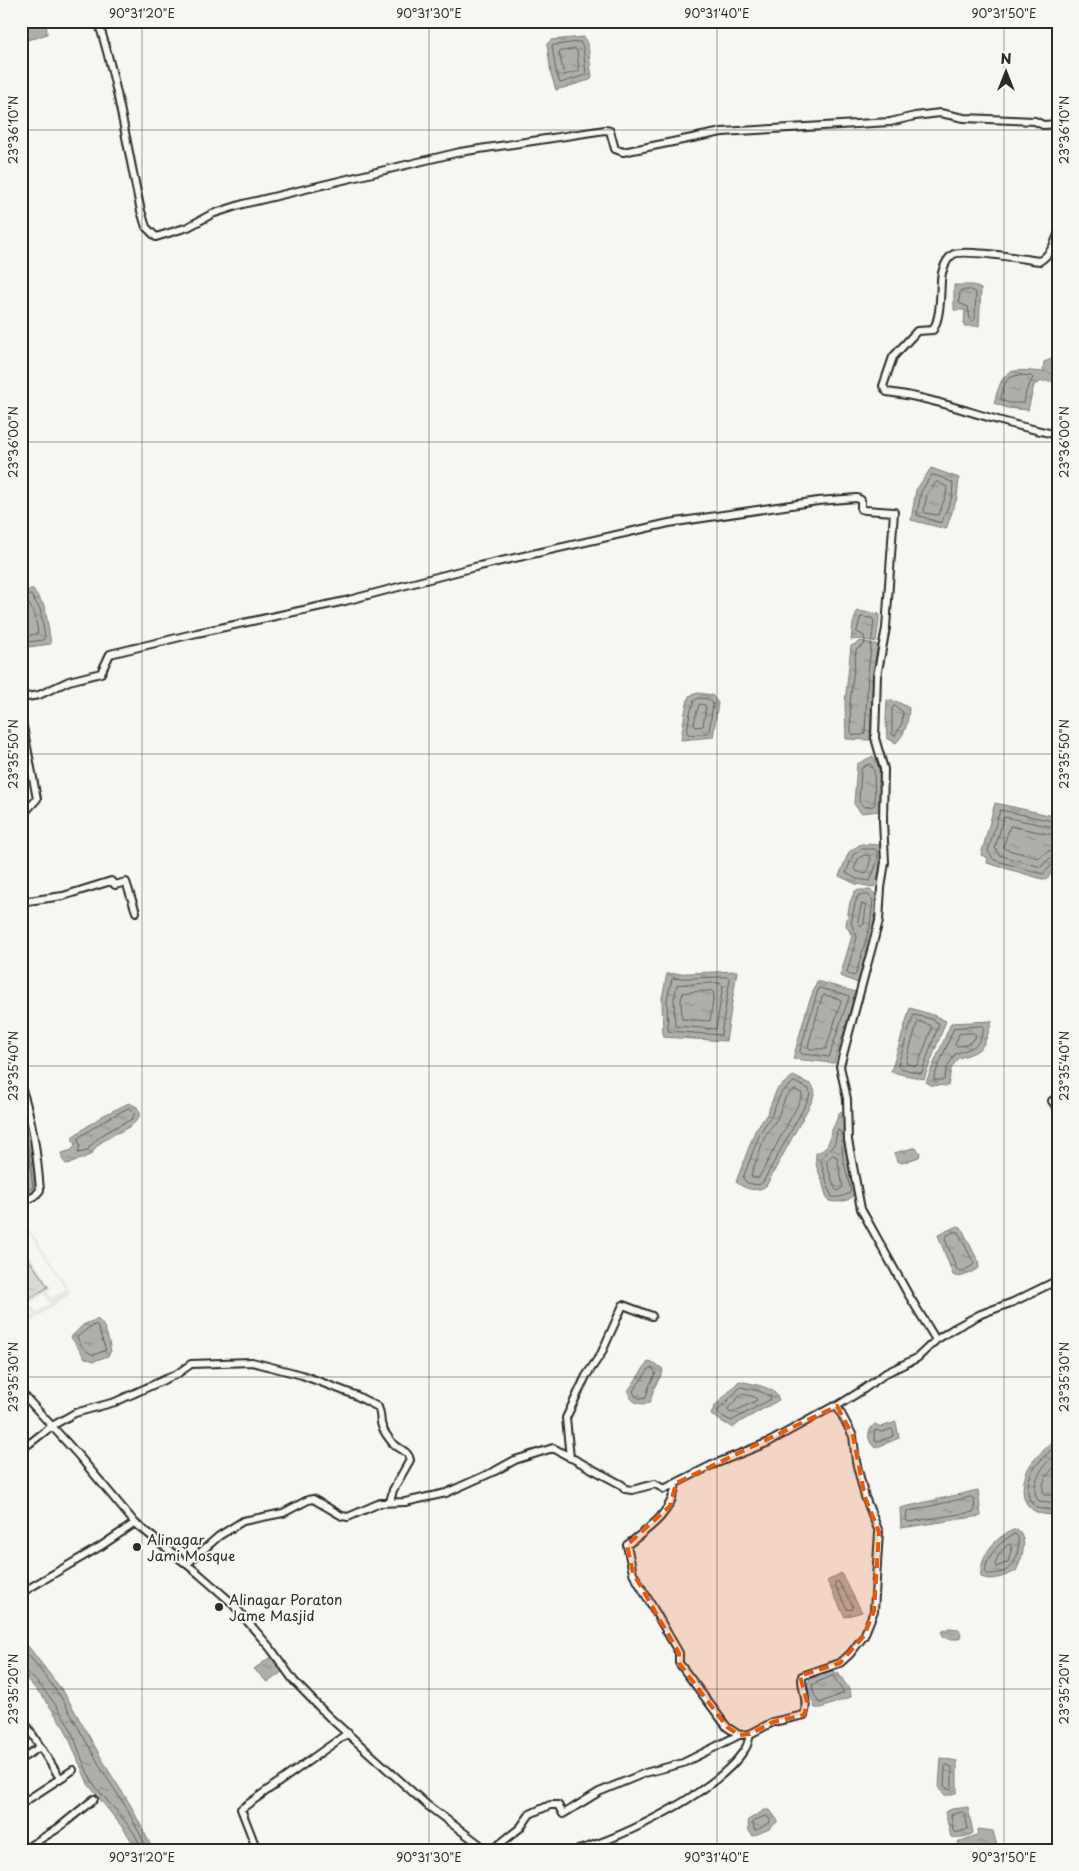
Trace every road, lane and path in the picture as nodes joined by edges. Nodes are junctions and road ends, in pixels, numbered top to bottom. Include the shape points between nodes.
1 (98, 21) edge
2 (1058, 124) edge
3 (1058, 234) edge
4 (1058, 435) edge
5 (21, 698) edge
6 (21, 716) edge
7 (21, 812) edge
8 (21, 902) edge
9 (136, 912) dead end
10 (21, 1087) edge
11 (1058, 1097) edge
12 (1058, 1109) edge
13 (21, 1203) edge
14 (1058, 1280) edge
15 (652, 1316) dead end
16 (936, 1340) junction
17 (21, 1392) edge
18 (837, 1406) junction
19 (52, 1426) junction
20 (21, 1450) edge
21 (570, 1458) junction
22 (676, 1483) junction
23 (390, 1502) junction
24 (135, 1523) junction
25 (187, 1564) junction
26 (21, 1593) edge
27 (21, 1720) edge
28 (348, 1733) junction
29 (750, 1734) junction
30 (739, 1735) junction
31 (40, 1747) junction
32 (21, 1759) edge
33 (73, 1770) dead end
34 (60, 1778) junction
35 (21, 1795) edge
36 (94, 1799) dead end
37 (24, 1803) edge
38 (23, 1850) edge
39 (257, 1850) edge
40 (487, 1850) edge
41 (492, 1850) edge
42 (578, 1850) edge

1 - 2 street via 118,96 141,212 146,228 156,237 188,228 212,214 243,204 460,152 605,130 610,131 615,149 623,152 722,132 890,122 940,113 964,118
3 - 4 street via 1054,246 1040,261 987,254 952,255 941,276 933,330 917,331 893,358 883,386 887,392 941,402
5 - 16 street via 39,695 69,681 101,673 110,654 669,523 858,498 861,509 894,512 886,628 877,676 875,738 884,769 885,862 879,921 840,1066 847,1099 848,1140 861,1209
6 - 7 street via 38,799
8 - 9 street via 64,896 111,881 115,886 126,882
10 - 13 street via 37,1156 40,1190
11 - 12 street via 1052,1101
14 - 16 street via 981,1314
15 - 21 street via 623,1305 566,1418
16 - 18 street via 917,1358 886,1373
17 - 19 street
18 - 22 street via 769,1442
18 - 29 street via 854,1436 856,1462 865,1497 879,1532 874,1611 864,1636 850,1654 840,1663 802,1676 807,1702 804,1715 773,1722
19 - 20 street
19 - 23 street via 75,1413 115,1402 177,1374 191,1364 252,1362 302,1374 378,1407 381,1425 392,1443 409,1454 410,1460
19 - 24 street
21 - 22 street via 628,1490 655,1484 664,1489
21 - 23 street via 556,1449 546,1450 515,1460 446,1493
22 - 30 street via 670,1506 627,1546 633,1573 679,1653 679,1663 727,1727
23 - 25 street via 345,1517 314,1499 308,1500 283,1513 244,1521 218,1536
24 - 25 street
24 - 26 street
25 - 28 street via 231,1602 294,1681
27 - 31 street
28 - 39 street via 241,1809
28 - 40 street via 428,1805
29 - 30 street
29 - 42 street via 746,1748 716,1780 656,1818
30 - 41 street via 682,1762 599,1792 563,1814 558,1805 550,1805 530,1814 520,1828
31 - 32 street
31 - 34 street
33 - 34 street
34 - 37 street
35 - 37 street
36 - 38 street via 57,1829

